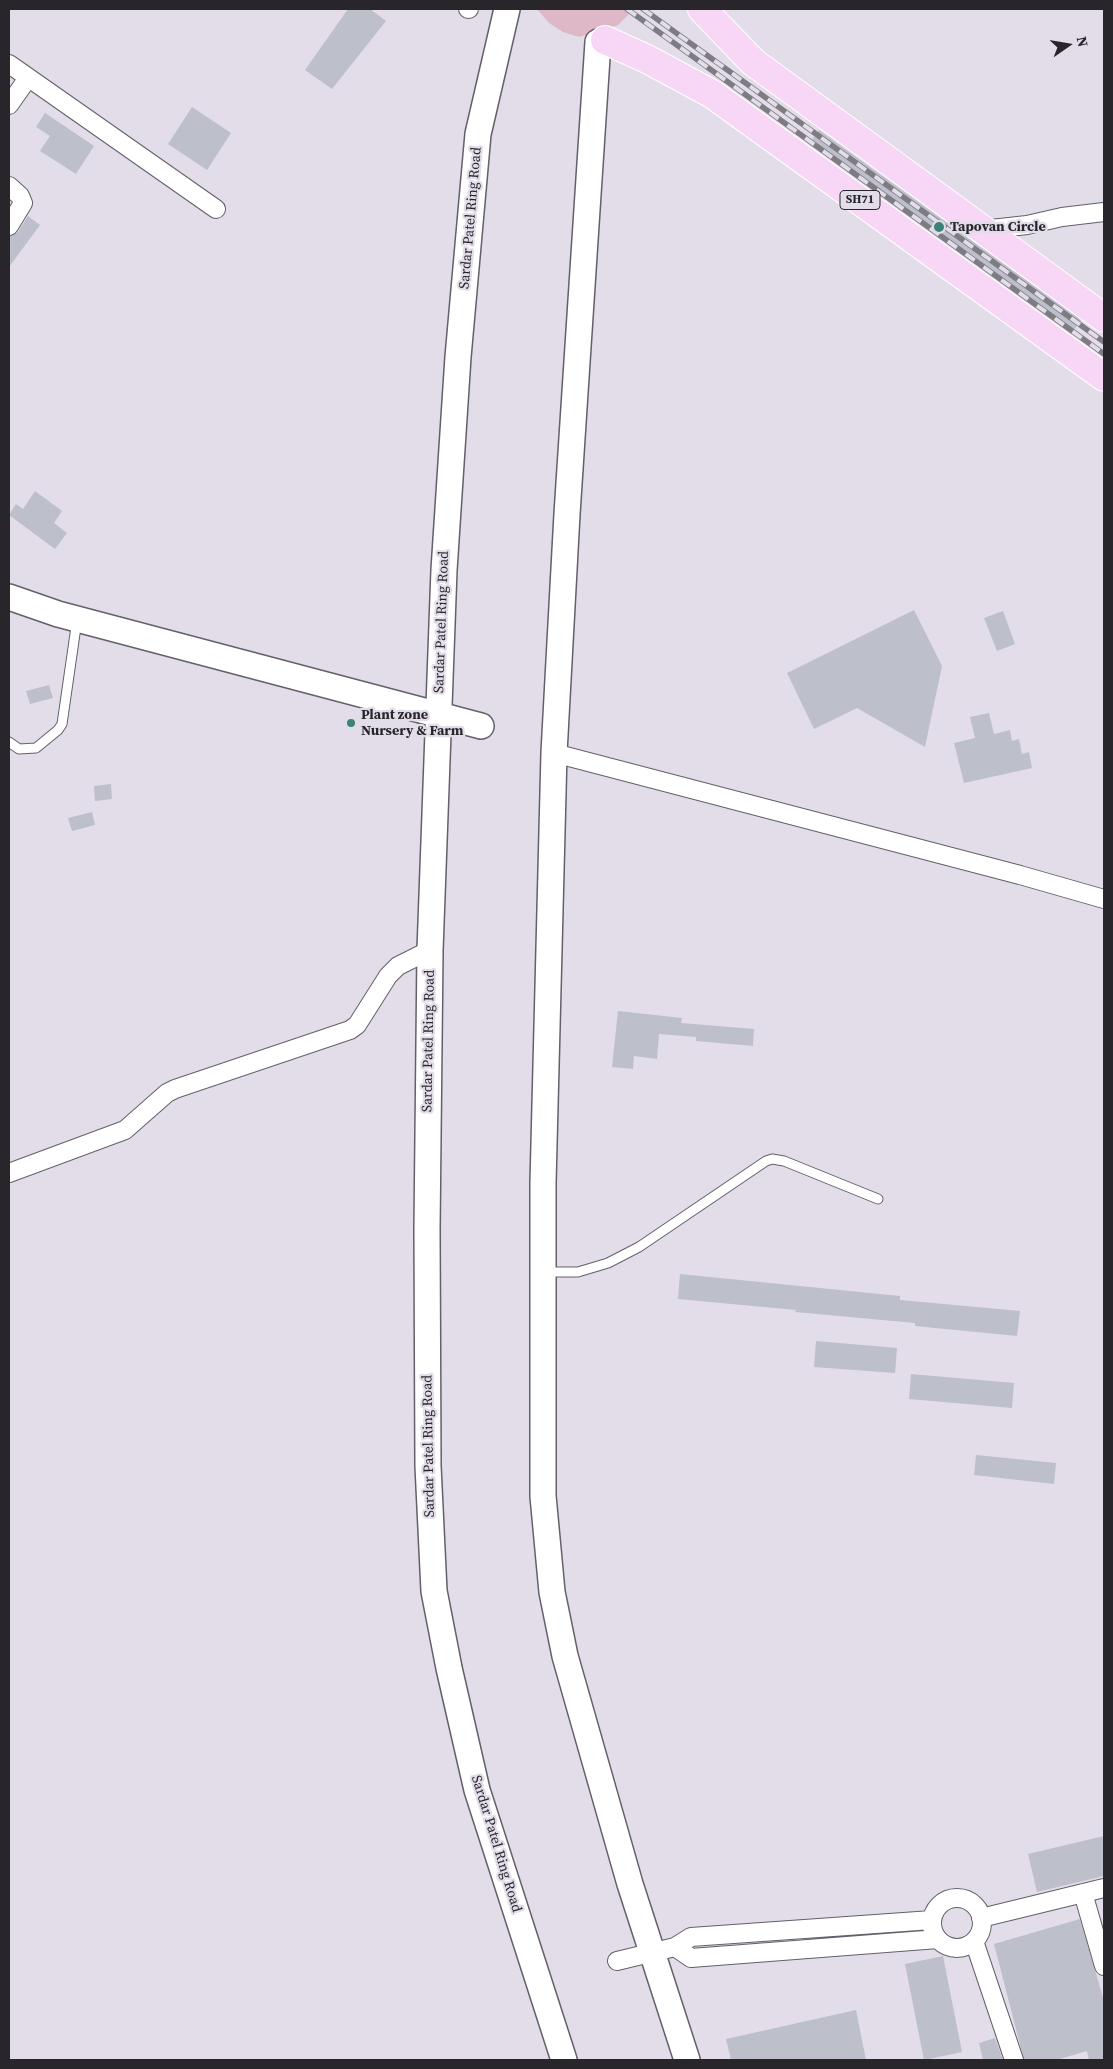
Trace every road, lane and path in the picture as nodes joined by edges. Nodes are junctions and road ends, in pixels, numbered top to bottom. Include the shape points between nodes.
1 (507, 9) edge
2 (702, 9) edge
3 (602, 41) joint
4 (9, 64) edge
5 (28, 78) junction
6 (9, 105) edge
7 (9, 186) edge
8 (216, 209) dead end
9 (1104, 212) edge
10 (9, 226) edge
11 (982, 230) junction
12 (1104, 318) edge
13 (1104, 377) edge
14 (9, 597) edge
15 (77, 620) junction
16 (438, 714) junction
17 (481, 726) dead end
18 (9, 742) edge
19 (554, 753) junction
20 (1104, 899) edge
21 (430, 950) junction
22 (9, 1174) edge
23 (878, 1199) dead end
24 (543, 1272) junction
25 (1104, 1888) edge
26 (1083, 1893) junction
27 (981, 1918) junction
28 (932, 1920) junction
29 (938, 1939) junction
30 (974, 1941) junction
31 (663, 1950) junction
32 (617, 1960) dead end
33 (1104, 1966) edge
34 (564, 2060) edge
35 (687, 2060) edge
36 (1014, 2060) edge

1 - 16 street, Sardar Patel Ring Road via 478,134 458,357
2 - 11 main road via 753,62
3 - 13 main road, SH71 via 647,59 712,94
3 - 19 street via 566,514
4 - 5 street
5 - 6 street
5 - 8 street
7 - 10 street via 23,203
9 - 11 street
11 - 12 main road
14 - 15 street
15 - 16 street
15 - 18 lane via 62,724 36,748 19,749
16 - 17 street
16 - 21 street, Sardar Patel Ring Road
19 - 20 street
19 - 24 street
21 - 22 street via 398,966 388,976 357,1025 350,1030 175,1089 125,1130
21 - 34 street, Sardar Patel Ring Road via 428,1466 434,1591 448,1668 477,1790
23 - 24 lane via 772,1159 608,1264 578,1272
24 - 31 street via 543,1496 552,1592 565,1656
25 - 26 street
26 - 27 street
26 - 33 street
27 - 28 street via 973,1904 958,1898 942,1903
27 - 30 street via 979,1934
28 - 29 street
28 - 31 street via 691,1937
29 - 30 street via 952,1948 967,1946
29 - 31 street via 692,1958
30 - 36 street
31 - 32 street
31 - 35 street

